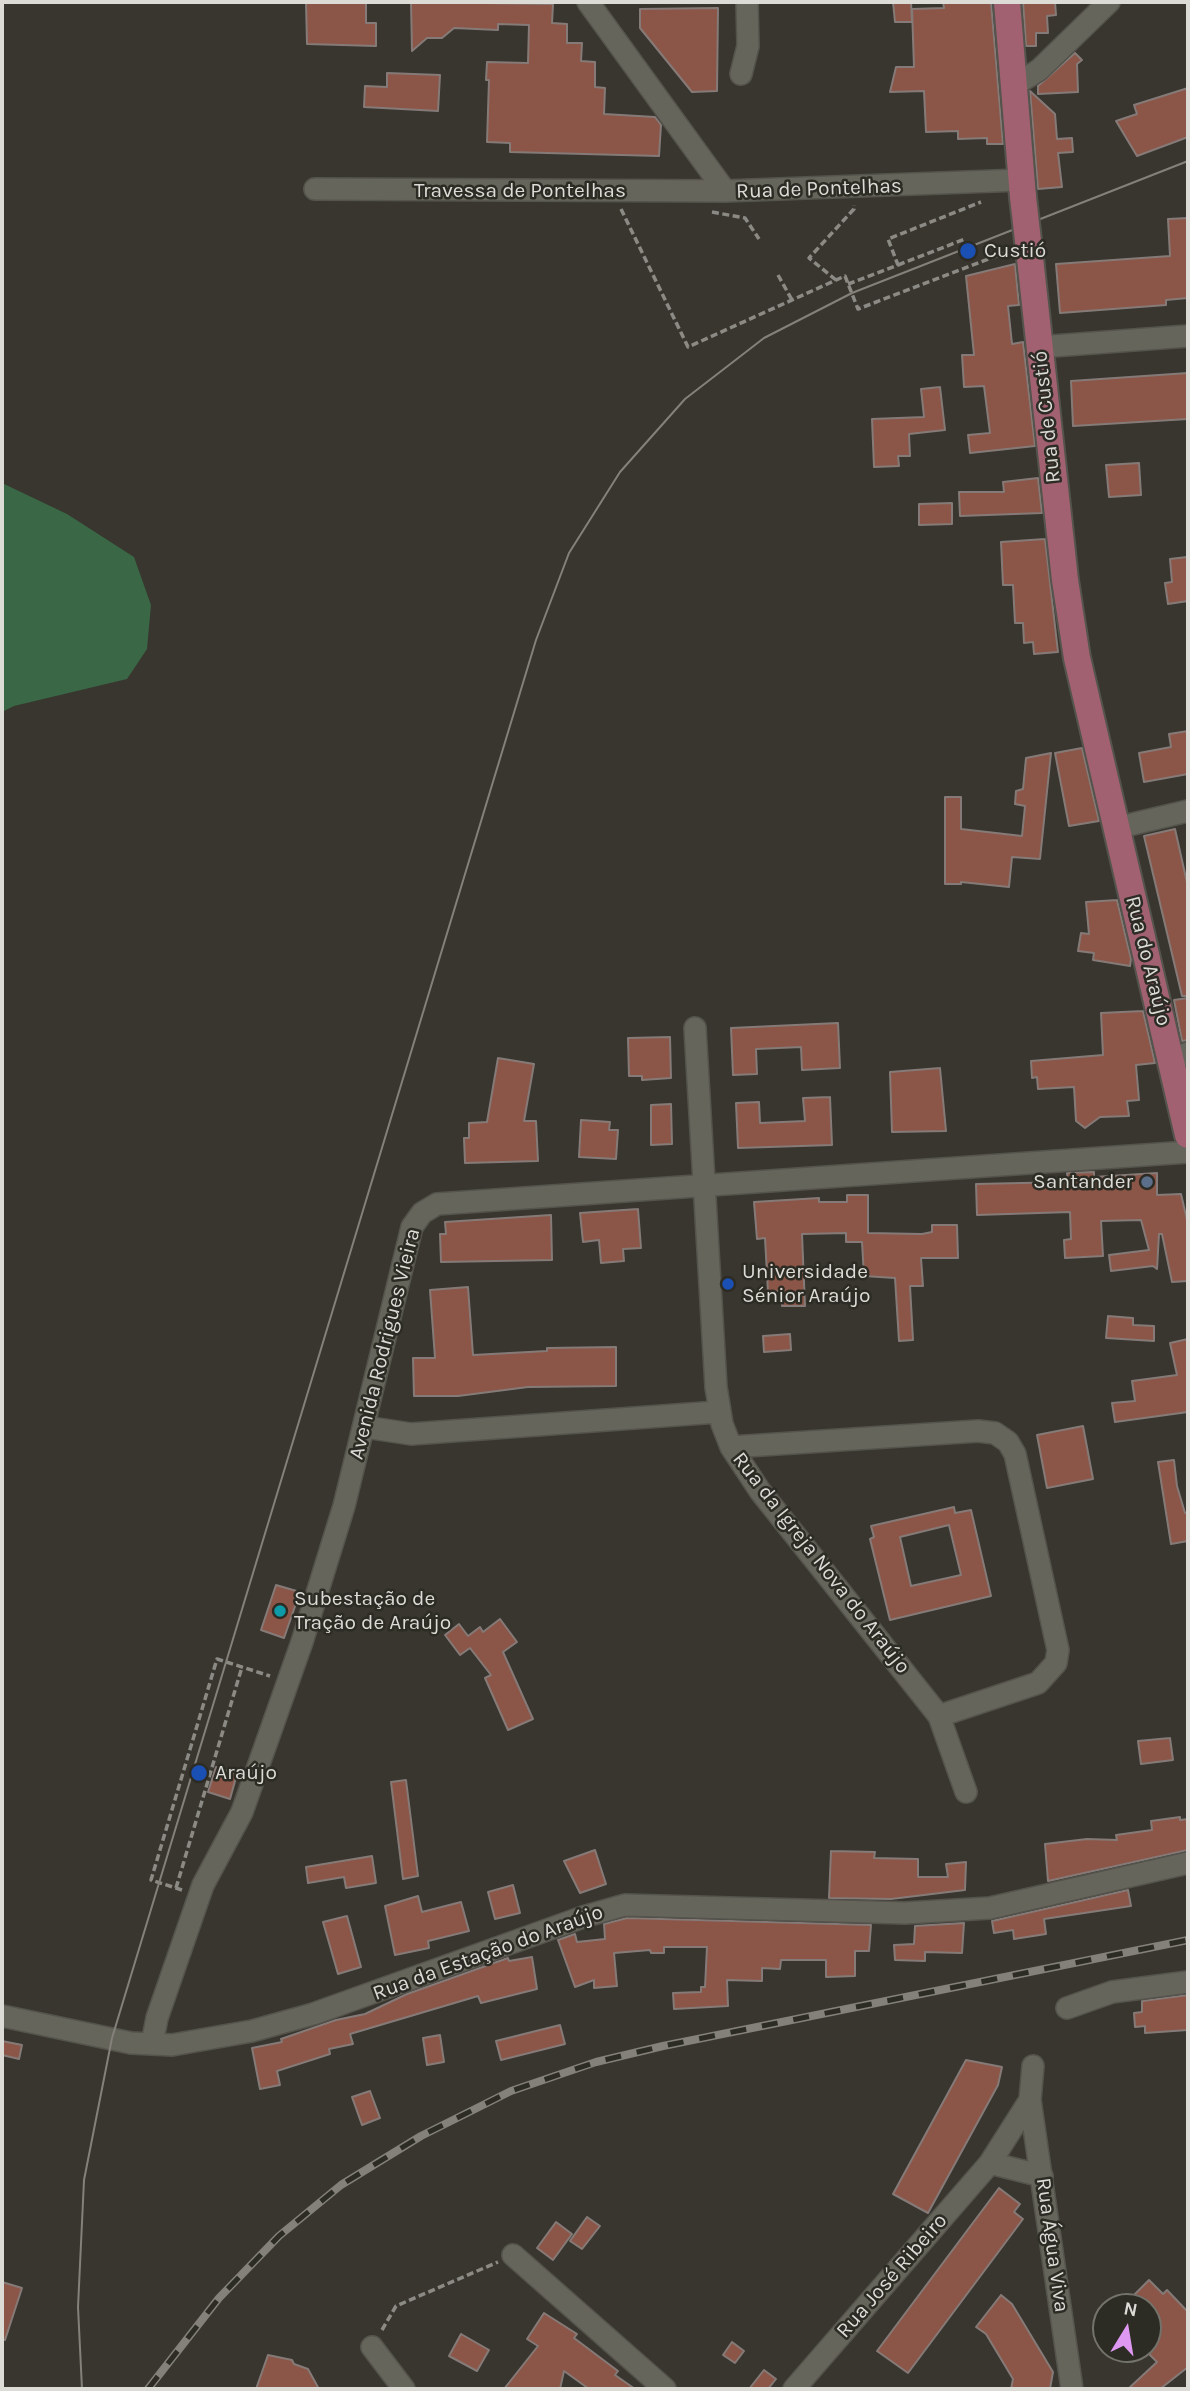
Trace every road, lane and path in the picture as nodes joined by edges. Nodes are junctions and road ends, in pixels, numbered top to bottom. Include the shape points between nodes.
1 (588, 2) edge
2 (747, 2) edge
3 (1007, 2) edge
4 (1109, 2) edge
5 (741, 74) dead end
6 (1013, 86) junction
7 (977, 183) junction
8 (851, 188) junction
9 (1022, 188) junction
10 (315, 189) dead end
11 (612, 191) junction
12 (702, 191) junction
13 (725, 191) junction
14 (759, 239) dead end
15 (965, 239) dead end
16 (1022, 258) junction
17 (898, 265) junction
18 (778, 275) dead end
19 (836, 280) junction
20 (848, 284) junction
21 (792, 300) junction
22 (1188, 336) edge
23 (1039, 347) junction
24 (1188, 811) edge
25 (1116, 828) junction
26 (695, 1028) dead end
27 (1180, 1056) edge
28 (1185, 1105) edge
29 (1188, 1135) edge
30 (1188, 1152) edge
31 (706, 1184) junction
32 (718, 1412) junction
33 (365, 1427) junction
34 (731, 1447) junction
35 (242, 1667) junction
36 (289, 1681) junction
37 (939, 1716) junction
38 (966, 1792) dead end
39 (1188, 1863) edge
40 (176, 1888) junction
41 (200, 1896) junction
42 (1188, 1982) edge
43 (1068, 2008) dead end
44 (2, 2016) edge
45 (152, 2044) junction
46 (1033, 2066) dead end
47 (1031, 2100) junction
48 (990, 2163) junction
49 (1042, 2176) junction
50 (513, 2255) joint
51 (372, 2347) joint
52 (404, 2389) edge
53 (665, 2389) edge
54 (794, 2389) edge
55 (1072, 2389) edge

1 - 13 street, Rua de Pontelhas
2 - 5 street via 748,46
3 - 6 main road, Rua de Custió
4 - 6 street via 1039,70
6 - 9 main road, Rua de Custió
7 - 8 street, Rua de Pontelhas
7 - 9 street, Rua de Pontelhas
7 - 17 path via 981,203 888,239
8 - 13 street, Rua de Pontelhas
8 - 19 path via 855,209 809,258
9 - 16 main road, Rua de Custió, bridge
10 - 11 street, Travessa de Pontelhas
11 - 12 street, Travessa de Pontelhas
11 - 21 path via 688,347
12 - 13 street, Travessa de Pontelhas
12 - 14 path via 705,211 745,218
15 - 17 path
16 - 20 path via 858,309
16 - 23 main road, Rua de Custió
17 - 20 path
18 - 21 path
19 - 20 path via 845,276
19 - 21 path
22 - 23 street
23 - 25 main road, Rua de Custió via 1077,657
24 - 25 street
25 - 27 main road, Rua do Araújo
26 - 31 street, Rua da Igreja Nova do Araújo
27 - 28 main road, Rua do Araújo
28 - 29 main road, Rua do Araújo
30 - 31 street, Avenida Rodrigues Vieira
31 - 32 street, Rua da Igreja Nova do Araújo
31 - 33 street, Avenida Rodrigues Vieira via 436,1204 422,1213 412,1227
32 - 33 street via 411,1434
32 - 34 street, Rua da Igreja Nova do Araújo
33 - 36 street, Avenida Rodrigues Vieira
34 - 37 street, Rua da Igreja Nova do Araújo via 760,1491
34 - 37 street via 978,1431 995,1433 1008,1442 1015,1454 1056,1637 1056,1663 1038,1683
35 - 36 path
35 - 40 path
35 - 40 path via 217,1659 151,1880
36 - 41 street, Avenida Rodrigues Vieira via 242,1812
37 - 38 street, Rua da Igreja Nova do Araújo
39 - 45 street, Rua da Estação do Araújo via 990,1908 905,1913 625,1905 313,2014 200,2042
40 - 41 path
41 - 45 street, Avenida Rodrigues Vieira
42 - 43 street via 1112,1992
44 - 45 street, Rua da Estação do Araújo
46 - 47 street, Rua José Ribeiro
47 - 48 street, Rua José Ribeiro
47 - 49 street, Rua Água Viva
48 - 49 street
48 - 54 street, Rua José Ribeiro
49 - 55 street, Rua Água Viva
50 - 51 path via 396,2306
50 - 53 street
51 - 52 street

